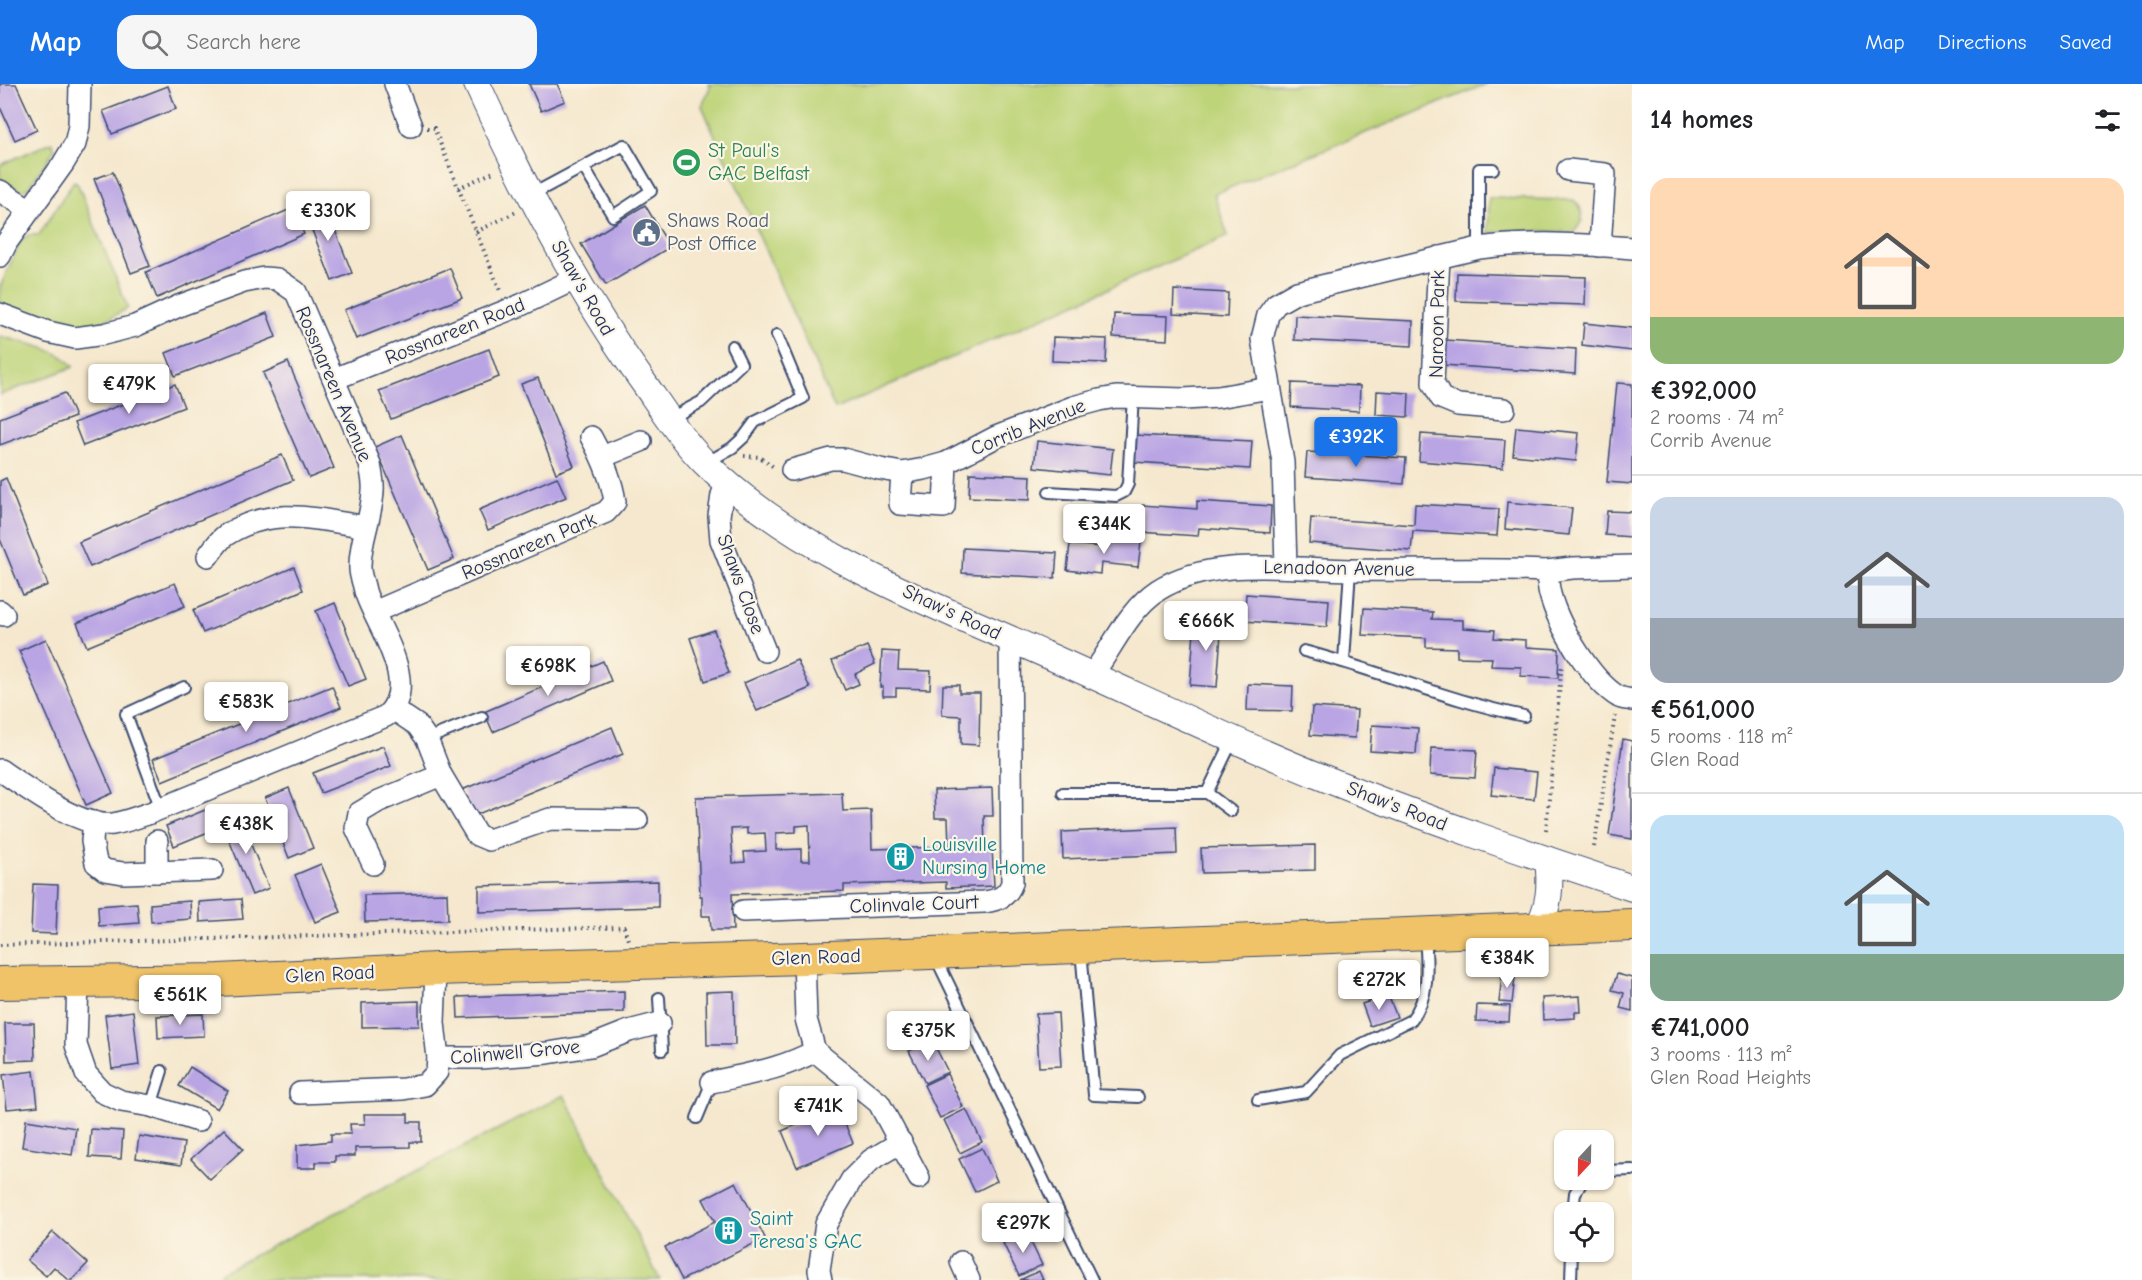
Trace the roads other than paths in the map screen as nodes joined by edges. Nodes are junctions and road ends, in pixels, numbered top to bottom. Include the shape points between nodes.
1 (80, 84) edge
2 (395, 84) edge
3 (477, 84) edge
4 (411, 126) road end
5 (584, 168) junction
6 (1493, 169) dead end
7 (1568, 171) dead end
8 (0, 191) edge
9 (524, 204) junction
10 (29, 209) junction
11 (1600, 246) junction
12 (1479, 248) junction
13 (1632, 249) edge
14 (0, 256) edge
15 (1439, 257) junction
16 (575, 279) junction
17 (0, 314) edge
18 (777, 335) dead end
19 (732, 346) dead end
20 (334, 379) junction
21 (1270, 388) junction
22 (1133, 396) junction
23 (1504, 409) dead end
24 (669, 419) junction
25 (591, 437) dead end
26 (641, 441) dead end
27 (602, 457) junction
28 (946, 463) junction
29 (792, 470) road end
30 (716, 472) junction
31 (902, 473) junction
32 (1049, 492) dead end
33 (366, 527) junction
34 (208, 556) dead end
35 (1632, 566) edge
36 (1286, 567) junction
37 (1350, 570) junction
38 (1547, 571) junction
39 (374, 612) junction
40 (1010, 639) junction
41 (765, 651) dead end
42 (1304, 651) dead end
43 (1344, 661) junction
44 (1094, 676) junction
45 (184, 687) dead end
46 (1626, 699) edge
47 (393, 710) junction
48 (1524, 716) dead end
49 (482, 717) dead end
50 (1233, 738) junction
51 (427, 739) junction
52 (0, 770) edge
53 (441, 775) junction
54 (1063, 793) dead end
55 (1207, 793) junction
56 (161, 808) junction
57 (1231, 811) dead end
58 (638, 820) dead end
59 (94, 822) junction
60 (157, 841) dead end
61 (1548, 860) junction
62 (373, 864) dead end
63 (212, 870) dead end
64 (157, 872) junction
65 (1632, 888) edge
66 (743, 911) dead end
67 (1632, 925) edge
68 (1537, 929) junction
69 (1425, 934) junction
70 (1081, 947) junction
71 (933, 952) junction
72 (804, 958) junction
73 (436, 969) junction
74 (78, 982) junction
75 (0, 983) edge
76 (659, 998) dead end
77 (660, 1023) junction
78 (662, 1050) dead end
79 (815, 1051) junction
80 (438, 1058) junction
81 (162, 1071) dead end
82 (712, 1082) joint
83 (300, 1092) dead end
84 (1138, 1097) dead end
85 (1258, 1100) dead end
86 (152, 1106) junction
87 (698, 1118) dead end
88 (198, 1121) dead end
89 (901, 1142) junction
90 (1632, 1170) edge
91 (1614, 1171) edge
92 (919, 1178) dead end
93 (1572, 1262) edge
94 (821, 1280) edge
95 (1092, 1280) edge
96 (1571, 1280) edge

1 - 10 street via 75,144
2 - 4 street
3 - 9 street, Shaw's Road via 506,148
5 - 5 lane via 624,145 651,191 614,216
5 - 9 lane
6 - 12 lane via 1479,169
7 - 11 street via 1605,174
8 - 10 street
9 - 16 street, Shaw's Road
10 - 14 street
11 - 12 street via 1509,243
11 - 13 street
12 - 15 street
15 - 21 street via 1297,292 1275,304 1262,339
15 - 23 street, Naroon Park via 1433,383 1441,398 1458,405
16 - 20 street, Rossnareen Road via 508,311
16 - 24 street, Shaw's Road
17 - 20 street, Rossnareen Avenue via 48,332 85,337 135,326 244,282 277,279 296,292
18 - 30 lane via 803,398 755,422
19 - 24 lane via 741,364 701,402
20 - 33 street, Rossnareen Avenue via 369,464 374,490
21 - 22 street, Corrib Avenue via 1184,399
21 - 36 street via 1283,462
22 - 28 street, Corrib Avenue via 1073,407 996,437
22 - 32 lane via 1128,484 1124,492 1116,496
24 - 30 street, Shaw's Road
25 - 27 street, Rossnareen Park
26 - 27 street
27 - 39 street, Rossnareen Park via 615,502 606,512
28 - 31 street, Corrib Avenue
28 - 31 street via 944,507 900,504
29 - 31 street, Corrib Avenue via 843,459
30 - 40 street, Shaw's Road via 778,523 810,543
30 - 41 street, Shaws Close via 722,495 721,540
33 - 34 street via 278,516 258,520 225,536
33 - 39 street, Rossnareen Avenue via 360,570
35 - 38 street, Lenadoon Avenue
36 - 37 street, Lenadoon Avenue
36 - 44 street, Lenadoon Avenue via 1206,572 1157,591 1124,626
37 - 38 street, Lenadoon Avenue
37 - 43 lane
38 - 46 street via 1550,595 1571,642 1596,676
39 - 47 street, Rossnareen Avenue via 394,653 399,679
40 - 44 street, Shaw's Road
40 - 66 street, Colinvale Court via 1009,891 984,902
42 - 43 lane
43 - 48 lane via 1483,708
44 - 50 street, Shaw's Road
45 - 56 lane via 126,714
47 - 51 street via 417,725
47 - 56 street
49 - 51 lane
50 - 55 lane
50 - 61 street, Shaw's Road via 1426,818
51 - 53 street
52 - 59 street via 66,812
53 - 58 street via 477,835 489,840 550,819
53 - 62 street via 359,813 356,828
54 - 55 lane
55 - 57 lane
56 - 59 street via 112,824
59 - 64 street via 96,863 105,870 123,873
60 - 64 street
61 - 65 street, Shaw's Road
61 - 68 street via 1550,893
63 - 64 street
67 - 68 main road, Glen Road
68 - 69 main road, Glen Road
69 - 70 main road, Glen Road
69 - 85 lane via 1427,977 1412,1020 1340,1055 1306,1092
70 - 71 main road, Glen Road
70 - 84 lane via 1094,1095
71 - 72 main road, Glen Road
71 - 95 lane
72 - 73 main road, Glen Road
72 - 79 street via 806,1019
73 - 74 main road, Glen Road via 219,980
73 - 80 street, Colinwell Grove
74 - 75 main road, Glen Road
74 - 86 street via 76,1045 86,1074 111,1097
76 - 77 lane
77 - 78 lane
77 - 80 street, Colinwell Grove via 591,1046 548,1053
79 - 82 street via 771,1070
79 - 89 street via 879,1102
80 - 83 street, Colinwell Grove via 437,1072 425,1084 403,1089
81 - 86 lane
82 - 87 lane
86 - 88 street
89 - 92 street
89 - 94 street via 871,1160 852,1179 826,1224
90 - 91 lane
93 - 96 lane

